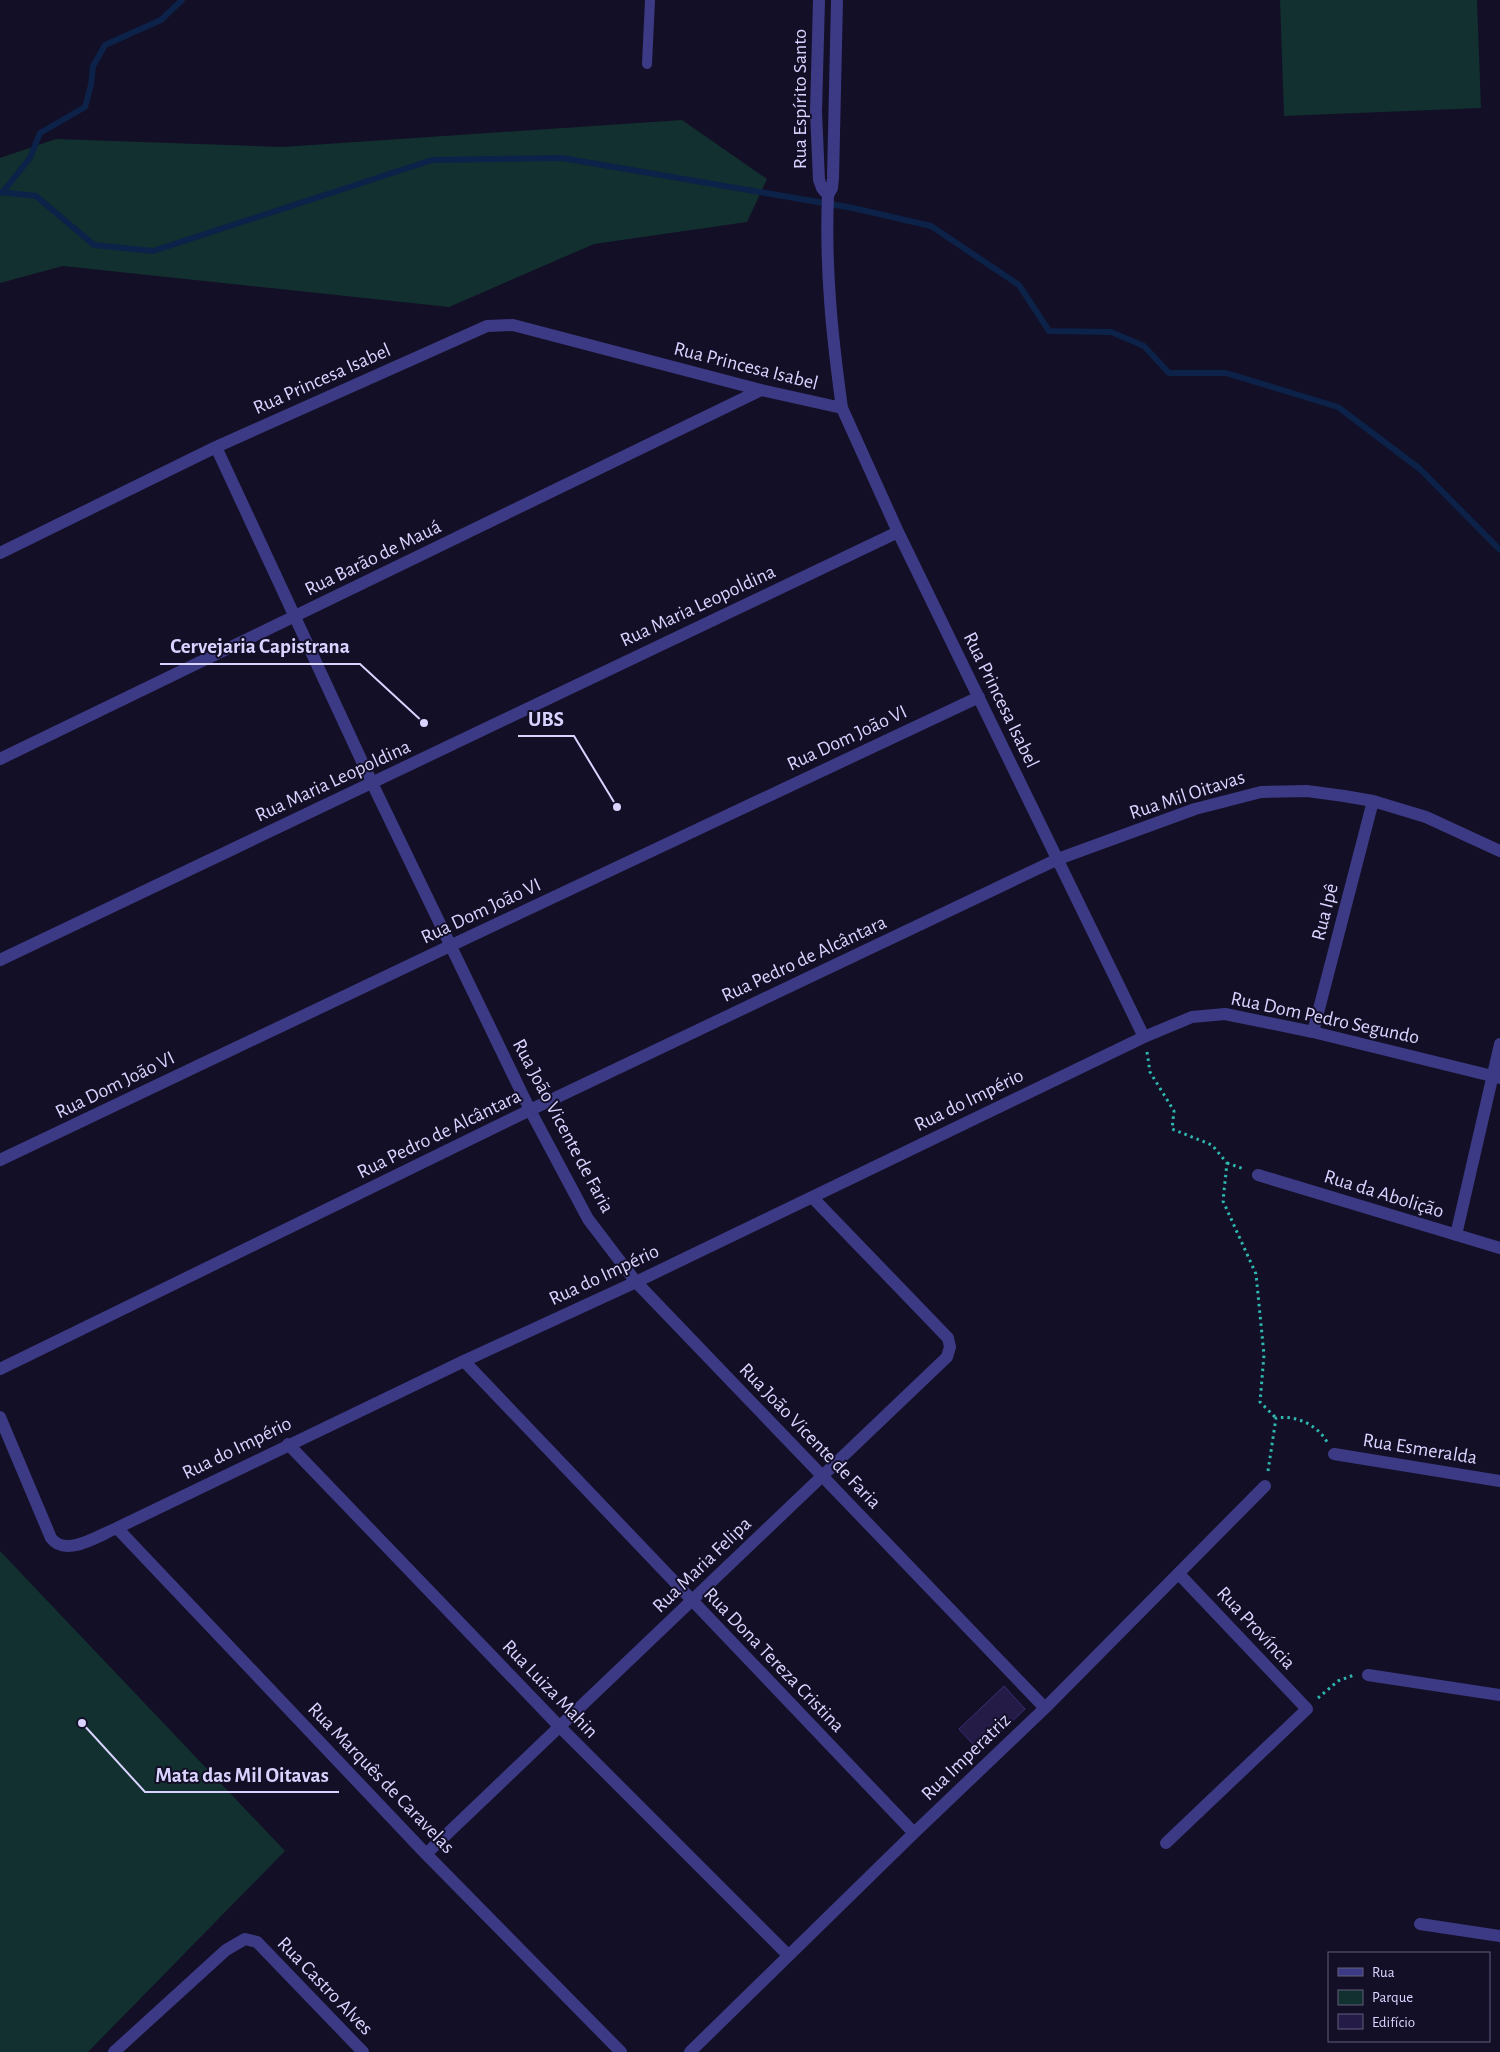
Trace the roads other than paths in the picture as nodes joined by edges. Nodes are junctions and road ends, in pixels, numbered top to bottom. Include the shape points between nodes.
1 (650, 0) edge
2 (819, 0) edge
3 (838, 0) edge
4 (647, 64) dead end
5 (828, 197) junction
6 (761, 390) junction
7 (842, 408) junction
8 (216, 447) junction
9 (898, 532) junction
10 (0, 553) edge
11 (296, 617) junction
12 (979, 697) junction
13 (0, 759) edge
14 (372, 783) junction
15 (1373, 801) junction
16 (1500, 851) edge
17 (1058, 859) junction
18 (452, 945) junction
19 (0, 960) edge
20 (1313, 1032) junction
21 (1144, 1037) junction
22 (1500, 1044) edge
23 (1496, 1077) edge
24 (530, 1110) junction
25 (0, 1160) edge
26 (1258, 1175) dead end
27 (812, 1197) junction
28 (1456, 1235) junction
29 (1500, 1248) edge
30 (636, 1282) junction
31 (464, 1361) junction
32 (0, 1369) edge
33 (0, 1417) edge
34 (288, 1444) junction
35 (1334, 1454) road end
36 (822, 1476) junction
37 (1500, 1481) edge
38 (1265, 1486) road end
39 (117, 1528) junction
40 (1179, 1574) junction
41 (692, 1601) junction
42 (1368, 1675) road end
43 (1500, 1694) edge
44 (1045, 1708) junction
45 (559, 1726) junction
46 (914, 1833) junction
47 (1166, 1843) dead end
48 (426, 1854) junction
49 (1420, 1924) dead end
50 (1500, 1936) edge
51 (788, 1955) junction
52 (114, 2052) edge
53 (363, 2052) edge
54 (621, 2052) edge
55 (690, 2052) edge

1 - 4 lane
2 - 5 street, Rua Espírito Santo via 816,112 819,180
3 - 5 street, Rua Espírito Santo via 833,178
5 - 7 street, Rua Espírito Santo via 829,301
6 - 7 street, Rua Princesa Isabel
6 - 8 street, Rua Princesa Isabel via 513,325 498,324 472,331
6 - 11 street, Rua Barão de Mauá
7 - 9 street, Rua Princesa Isabel
8 - 10 street, Rua Princesa Isabel
8 - 11 street, Rua João Vicente de Faria
9 - 12 street, Rua Princesa Isabel
9 - 14 street, Rua Maria Leopoldina
11 - 13 street, Rua Barão de Mauá
11 - 14 street, Rua João Vicente de Faria
12 - 17 street, Rua Princesa Isabel
12 - 18 street, Rua Dom João VI
14 - 18 street, Rua João Vicente de Faria
14 - 19 street, Rua Maria Leopoldina
15 - 16 street, Rua Mil Oitavas via 1426,817
15 - 17 street, Rua Mil Oitavas via 1307,791 1261,792 1195,810
15 - 20 street, Rua Ipê
17 - 21 street, Rua Princesa Isabel
17 - 24 street, Rua Pedro de Alcântara
18 - 24 street, Rua João Vicente de Faria
18 - 25 street, Rua Dom João VI
20 - 21 street, Rua Dom Pedro Segundo via 1214,1014 1182,1020
20 - 23 street, Rua Dom Pedro Segundo
21 - 27 street, Rua do Império
22 - 23 street
23 - 28 street
24 - 30 street, Rua João Vicente de Faria via 588,1219
24 - 32 street, Rua Pedro de Alcântara
26 - 28 street, Rua da Abolição
27 - 30 street, Rua do Império
27 - 36 street, Rua Maria Felipa via 948,1338 950,1347 947,1357
28 - 29 street, Rua da Abolição
30 - 31 street, Rua do Império
30 - 36 street, Rua João Vicente de Faria
31 - 34 street, Rua do Império
31 - 41 street, Rua Dona Tereza Cristina
33 - 39 street, Rua do Império via 55,1543 62,1546 77,1544
34 - 39 street, Rua do Império
34 - 45 street, Rua Luiza Mahin
35 - 37 street, Rua Esmeralda
36 - 41 street, Rua Maria Felipa
36 - 44 street, Rua João Vicente de Faria
38 - 40 street, Rua Imperatriz
39 - 48 street, Rua Marquês de Caravelas
40 - 44 street, Rua Imperatriz
40 - 47 street, Rua Província via 1307,1709
41 - 45 street, Rua Maria Felipa
41 - 46 street, Rua Dona Tereza Cristina
42 - 43 street
44 - 46 street, Rua Imperatriz
45 - 48 street, Rua Maria Felipa
45 - 51 street, Rua Luiza Mahin
46 - 51 street, Rua Imperatriz
48 - 54 street, Rua Marquês de Caravelas
49 - 50 street
51 - 55 street, Rua Imperatriz
52 - 53 street, Rua Castro Alves via 232,1945 245,1939 260,1945

